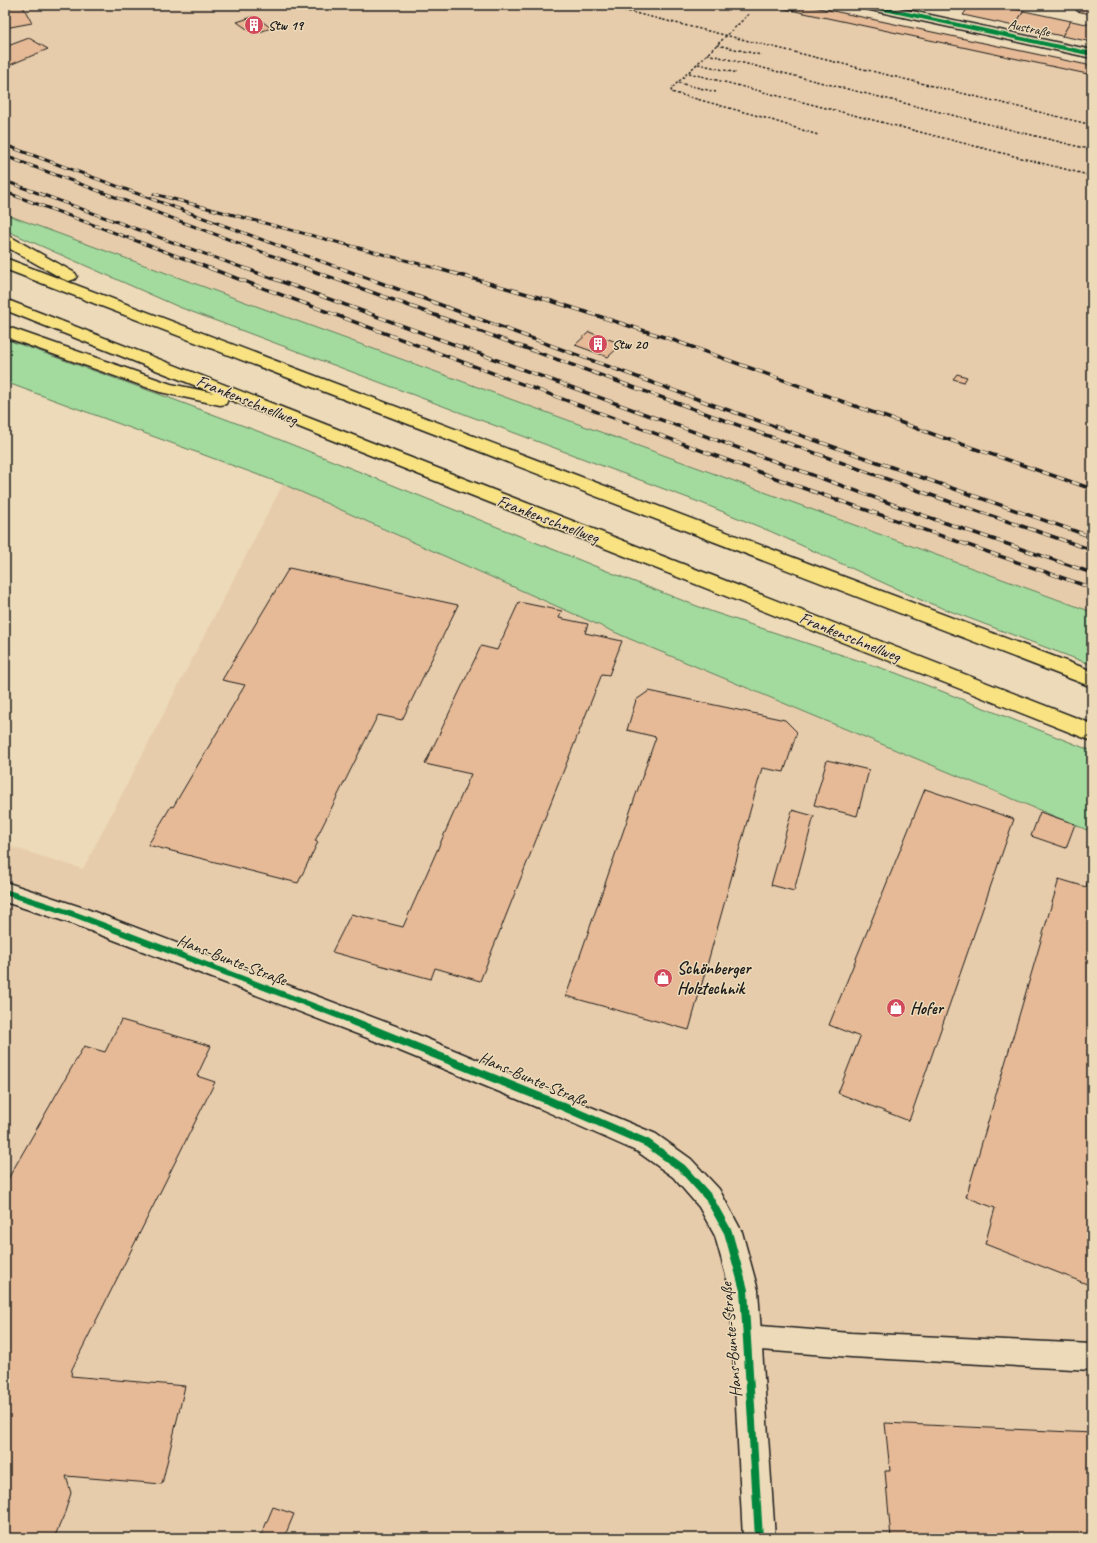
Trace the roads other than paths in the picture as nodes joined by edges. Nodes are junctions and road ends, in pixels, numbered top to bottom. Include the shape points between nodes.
1 (866, 5) edge
2 (1092, 54) edge
3 (5, 240) edge
4 (5, 263) edge
5 (5, 304) edge
6 (140, 316) junction
7 (5, 331) edge
8 (272, 410) junction
9 (1092, 680) edge
10 (1092, 733) edge
11 (5, 892) edge
12 (746, 1337) junction
13 (1092, 1357) edge
14 (759, 1538) edge

1 - 2 street, Austraße via 936,14
3 - 6 highway
4 - 6 highway
5 - 8 highway, Frankenschnellweg
6 - 9 highway
7 - 8 highway via 166,388
8 - 10 highway, Frankenschnellweg
11 - 12 street, Hans-Bunte-Straße via 76,915 377,1030 647,1143 682,1168 709,1198 728,1232 744,1290
12 - 13 lane via 851,1346
12 - 14 street, Hans-Bunte-Straße

